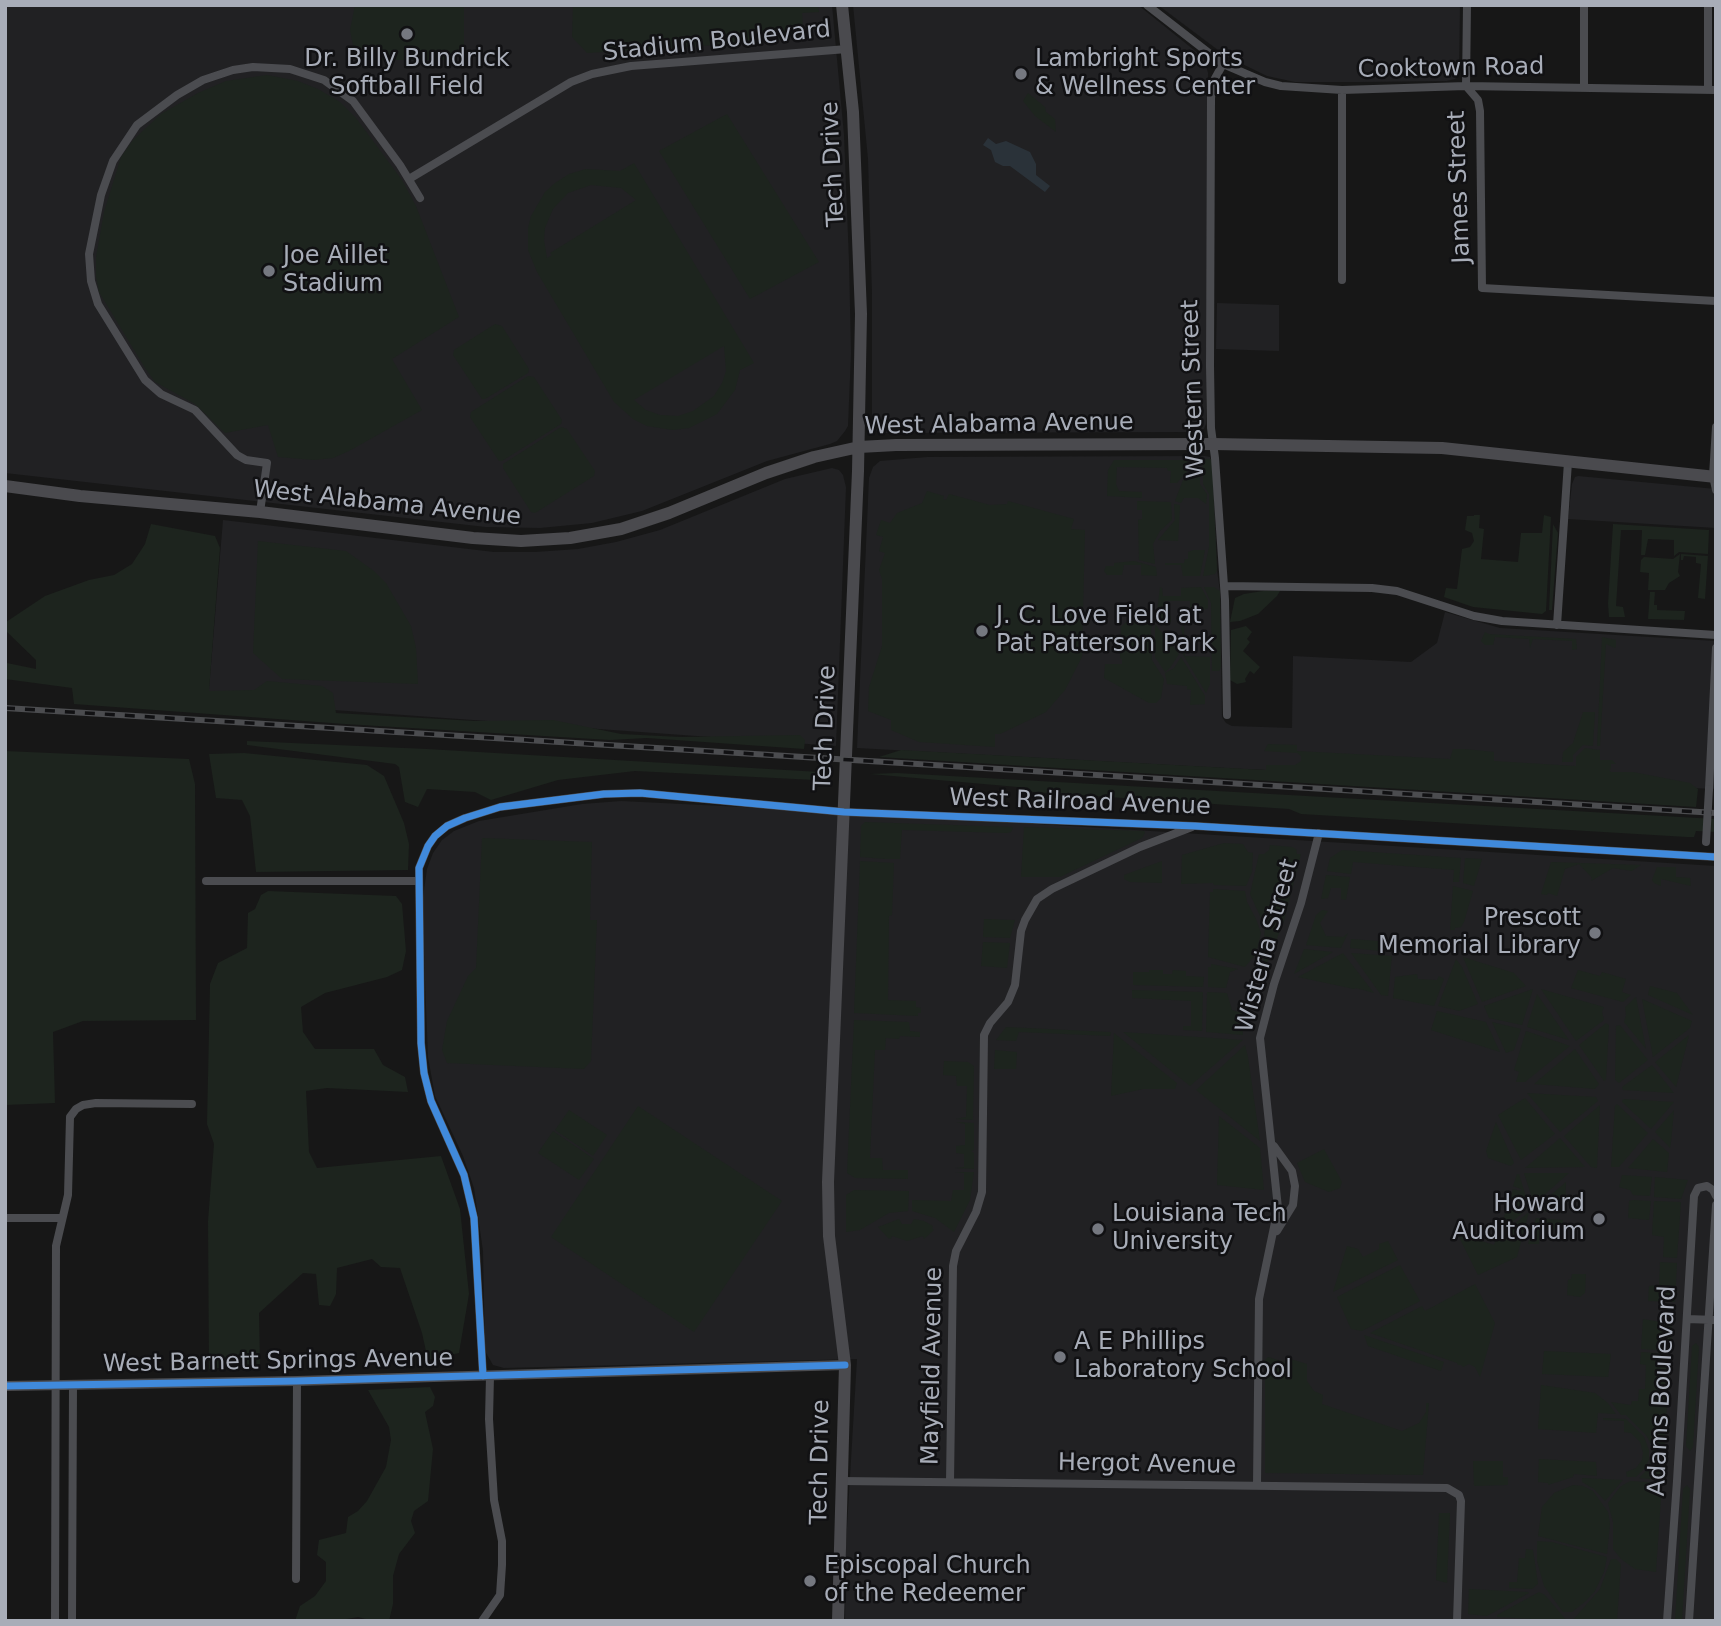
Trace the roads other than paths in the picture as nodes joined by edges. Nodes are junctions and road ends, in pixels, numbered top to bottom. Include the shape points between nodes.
1 (842, 5) edge
2 (1147, 5) edge
3 (1467, 5) edge
4 (1584, 5) edge
5 (1708, 5) edge
6 (847, 49) junction
7 (1223, 64) junction
8 (1466, 86) junction
9 (1584, 87) junction
10 (1712, 89) edge
11 (1342, 90) junction
12 (408, 179) junction
13 (420, 198) dead end
14 (1342, 280) dead end
15 (1716, 301) edge
16 (1716, 427) edge
17 (1213, 444) junction
18 (859, 447) junction
19 (1568, 462) junction
20 (1715, 481) edge
21 (5, 486) edge
22 (260, 512) junction
23 (1224, 586) junction
24 (1557, 625) junction
25 (1716, 635) edge
26 (1716, 648) edge
27 (1227, 715) dead end
28 (844, 811) junction
29 (1195, 826) junction
30 (1319, 834) junction
31 (1705, 857) junction
32 (1716, 857) edge
33 (206, 881) dead end
34 (417, 881) junction
35 (191, 1104) dead end
36 (1273, 1144) junction
37 (1716, 1196) edge
38 (1716, 1205) edge
39 (5, 1218) edge
40 (62, 1219) junction
41 (1274, 1237) junction
42 (1687, 1319) junction
43 (1712, 1320) edge
44 (845, 1365) junction
45 (486, 1376) junction
46 (297, 1381) junction
47 (5, 1386) edge
48 (73, 1386) junction
49 (56, 1387) junction
50 (842, 1481) junction
51 (950, 1482) junction
52 (1257, 1485) junction
53 (296, 1579) dead end
54 (55, 1621) edge
55 (72, 1621) edge
56 (482, 1621) edge
57 (838, 1621) edge
58 (1457, 1621) edge
59 (1667, 1621) edge
60 (1689, 1621) edge

1 - 6 main road, Tech Drive
2 - 7 street, Cooktown Road
3 - 8 street, James Street
4 - 9 street
5 - 10 street
6 - 12 street, Stadium Boulevard via 631,66 592,74
6 - 18 main road, Tech Drive via 860,234
7 - 11 street, Cooktown Road via 1281,86
7 - 17 street, Western Street via 1211,98
8 - 9 street, Cooktown Road
8 - 11 street, Cooktown Road
8 - 15 street, James Street via 1478,100 1480,111 1482,288
9 - 10 street, Cooktown Road
11 - 14 street
12 - 13 street
12 - 22 street via 366,116 340,90 308,74 271,67 217,74 177,96 137,125 113,161 89,254 98,304 145,380 161,394 195,410 237,455 267,463
16 - 20 street
17 - 18 main road, West Alabama Avenue
17 - 19 main road, West Alabama Avenue via 1442,448
17 - 23 street, Western Street
18 - 22 main road, West Alabama Avenue via 789,465 647,521 570,538 474,538
18 - 28 main road, Tech Drive
19 - 20 main road, West Alabama Avenue
19 - 24 street
21 - 22 main road, West Alabama Avenue
23 - 24 street via 1397,590 1474,616
23 - 27 street, Western Street
24 - 25 street
26 - 31 street, bridge
28 - 29 street, West Railroad Avenue
28 - 34 street, West Railroad Avenue via 622,793 500,807 447,826 428,846
28 - 44 main road, Tech Drive via 828,1236
29 - 30 street, West Railroad Avenue
29 - 51 street, Mayfield Avenue via 1052,889 1037,899 1025,920 1015,985 985,1035 982,1192 953,1266
30 - 31 street, West Railroad Avenue
30 - 36 street, Wisteria Street via 1260,1038
31 - 32 street, West Railroad Avenue
33 - 34 street
34 - 45 street via 422,1060 431,1101 464,1175 471,1203
35 - 40 street via 96,1103 76,1109 70,1117 68,1195
36 - 41 street, Wisteria Street via 1278,1196
36 - 41 street via 1292,1171 1296,1193
37 - 42 street, Adams Boulevard via 1707,1186 1698,1188 1694,1196
38 - 43 street, Adams Boulevard
39 - 40 street
40 - 49 street via 56,1246
41 - 52 street, Wisteria Street via 1259,1299
42 - 43 street
42 - 59 street, Adams Boulevard
43 - 60 street, Adams Boulevard
44 - 45 street, West Barnett Springs Avenue
44 - 50 main road, Tech Drive
45 - 46 street, West Barnett Springs Avenue
45 - 56 street via 502,1565 500,1595
46 - 48 street, West Barnett Springs Avenue
46 - 53 street
47 - 49 street, West Barnett Springs Avenue
48 - 49 street, West Barnett Springs Avenue
48 - 55 street
49 - 54 street
50 - 51 street, Hergot Avenue
50 - 57 main road, Tech Drive
51 - 52 street, Hergot Avenue
52 - 58 street, Hergot Avenue via 1452,1490 1461,1501

